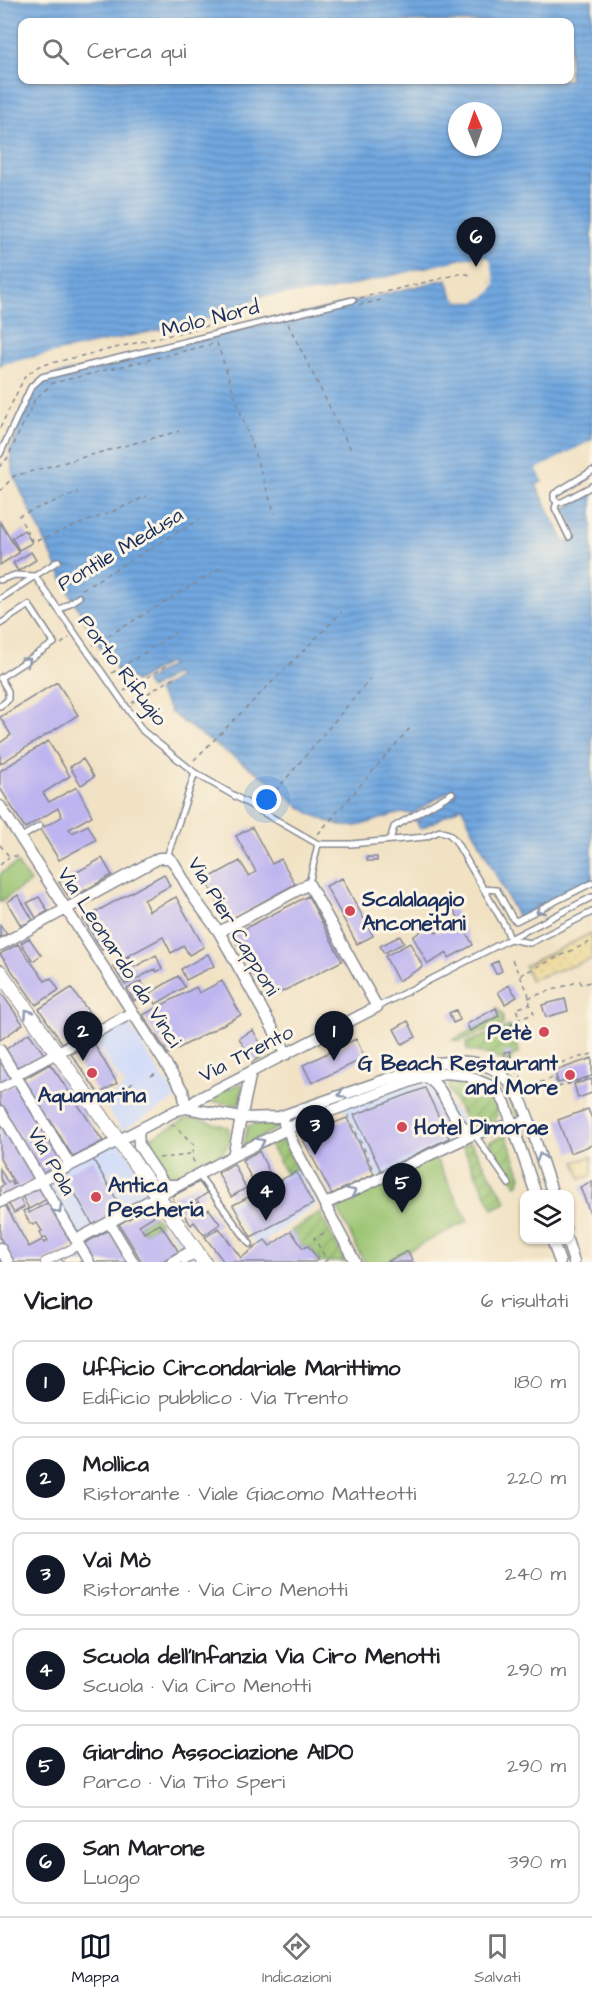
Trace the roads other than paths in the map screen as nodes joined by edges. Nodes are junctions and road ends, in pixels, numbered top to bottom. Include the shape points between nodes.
1 (354, 300) road end
2 (0, 454) edge
3 (592, 471) edge
4 (592, 486) edge
5 (556, 502) junction
6 (569, 537) dead end
7 (58, 561) dead end
8 (35, 576) junction
9 (0, 580) edge
10 (77, 595) road end
11 (0, 599) edge
12 (59, 610) junction
13 (0, 624) edge
14 (0, 678) edge
15 (0, 706) edge
16 (195, 773) junction
17 (452, 793) dead end
18 (0, 806) edge
19 (40, 826) dead end
20 (21, 838) junction
21 (390, 840) junction
22 (315, 843) junction
23 (167, 857) junction
24 (592, 883) edge
25 (309, 884) junction
26 (484, 889) junction
27 (592, 897) edge
28 (66, 909) junction
29 (592, 912) edge
30 (219, 932) junction
31 (510, 939) junction
32 (0, 945) edge
33 (0, 972) edge
34 (377, 1007) junction
35 (132, 1013) junction
36 (0, 1050) edge
37 (57, 1054) junction
38 (287, 1054) junction
39 (445, 1067) junction
40 (416, 1068) junction
41 (251, 1072) junction
42 (425, 1076) junction
43 (16, 1077) junction
44 (0, 1088) edge
45 (186, 1108) junction
46 (0, 1111) edge
47 (290, 1113) junction
48 (242, 1118) junction
49 (529, 1120) junction
50 (301, 1122) junction
51 (512, 1125) junction
52 (288, 1128) junction
53 (138, 1130) junction
54 (474, 1134) junction
55 (118, 1140) junction
56 (233, 1156) junction
57 (70, 1165) junction
58 (197, 1171) junction
59 (41, 1181) junction
60 (509, 1184) dead end
61 (177, 1185) junction
62 (535, 1190) edge
63 (552, 1190) edge
64 (157, 1196) junction
65 (0, 1202) edge
66 (325, 1204) junction
67 (109, 1222) junction
68 (77, 1242) junction
69 (250, 1244) dead end
70 (554, 1244) edge
71 (569, 1244) edge
72 (0, 1248) edge
73 (199, 1255) edge
74 (8, 1262) edge
75 (45, 1262) edge
76 (89, 1262) edge
77 (133, 1262) edge
78 (172, 1262) edge
79 (184, 1262) edge
80 (355, 1262) edge
81 (560, 1262) edge
82 (574, 1262) edge

1 - 2 lane, Molo Nord via 42,377 31,387
3 - 5 lane via 555,493
4 - 5 lane
5 - 6 lane via 555,508
7 - 8 lane
8 - 9 lane via 15,575
8 - 11 lane
8 - 12 lane, Porto Rifugio
10 - 12 lane
12 - 16 lane, Porto Rifugio via 143,731
14 -> 13 lane via 54,643 28,605
14 - 15 lane via 9,693 8,700
16 - 22 lane, Porto Rifugio
16 - 23 lane
17 - 21 lane via 394,827
18 - 20 street, Via Leonardo da Vinci
19 - 20 lane
20 - 28 street, Via Leonardo da Vinci
21 - 22 lane
21 - 26 lane via 445,832 455,840
22 - 25 lane
23 - 28 street, Via Pier Capponi
23 - 30 street, Via Pier Capponi
24 -> 26 lane via 516,921 497,890
25 - 30 street
25 - 34 street
26 - 31 lane
27 - 31 lane, Via Trento
28 - 32 street, Via Pier Capponi
28 - 35 street, Via Leonardo da Vinci
29 - 31 lane via 530,943
30 - 38 street, Via Pier Capponi
31 - 34 lane, Via Trento
37 -> 33 street
34 - 38 street, Via Trento
35 - 37 street
35 - 45 street, Via Leonardo da Vinci via 183,1091
36 - 43 street
37 - 43 street
37 - 55 street
38 - 41 street, Via Trento
39 - 40 street
39 - 42 street
39 - 49 street via 475,1063 505,1077 515,1088
39 - 51 street via 495,1090 505,1103
40 - 42 street
40 -> 47 street
41 - 45 street, Via Trento
41 - 48 street
42 - 50 street
42 - 54 street via 437,1086 459,1124
43 - 44 street
43 - 57 street
45 - 48 street
45 - 53 street, Via Trento
46 - 59 street, Via Pola
47 - 48 street via 263,1119
47 - 50 street via 300,1116
47 - 52 street via 284,1123
48 - 56 street
49 - 51 street
63 -> 49 street
50 - 52 street
51 - 54 street
51 - 62 street
56 -> 52 street
52 - 66 street
53 - 55 street, Via Trento
53 - 61 street via 139,1146 163,1182
54 - 60 lane
66 -> 54 street
55 - 57 street, Via Trento
55 - 64 street
56 - 58 street
57 - 59 street, Via Trento
58 - 61 street
58 - 69 lane
59 - 65 street, Via Trento
59 -> 68 street, Via Pola
61 - 64 street
64 - 67 street
64 - 73 street
66 - 80 street
67 - 68 street
67 - 77 street
68 - 75 street
68 - 76 street, Via Pola
70 - 81 street
71 - 82 street
72 - 74 street
73 - 78 street
73 - 79 lane

